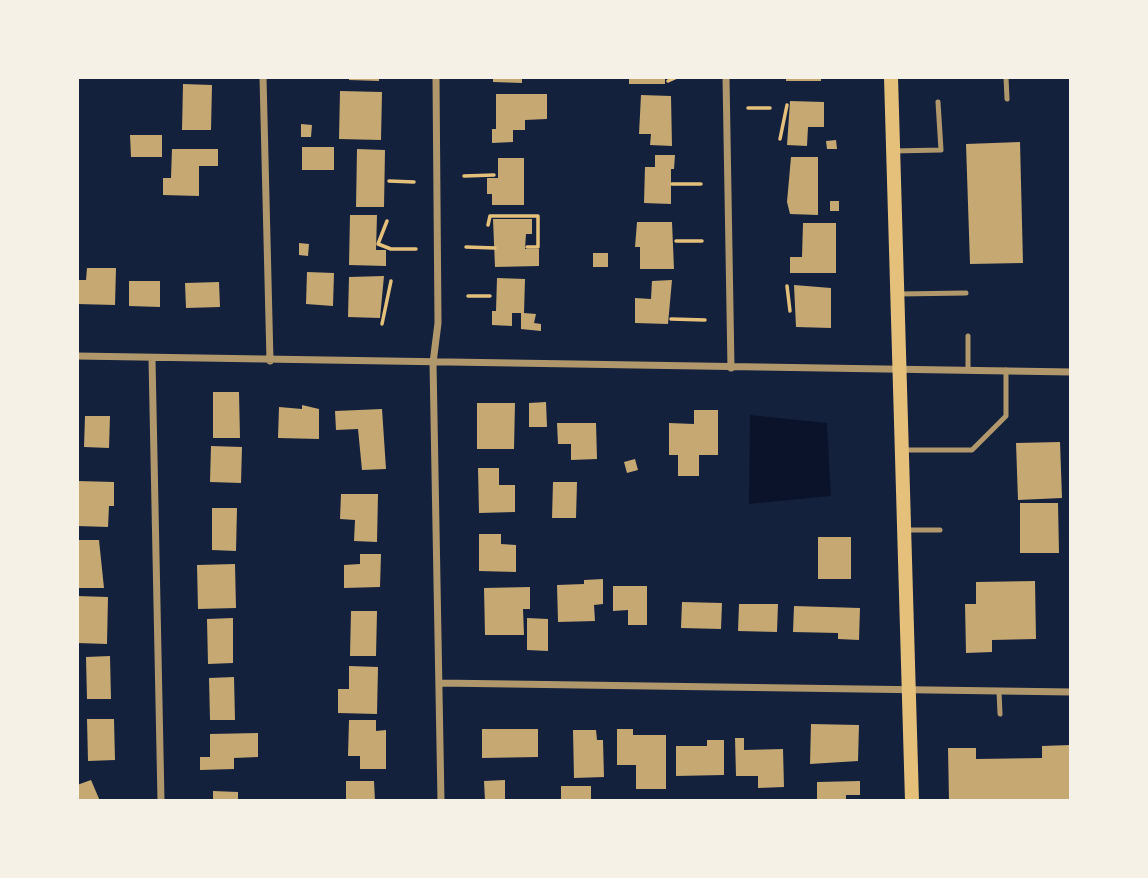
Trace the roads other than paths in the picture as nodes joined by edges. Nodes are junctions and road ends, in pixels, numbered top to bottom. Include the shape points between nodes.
1 (263, 77) edge
2 (436, 77) edge
3 (726, 77) edge
4 (891, 77) edge
5 (1006, 77) edge
6 (1007, 99) dead end
7 (938, 102) dead end
8 (893, 151) junction
9 (966, 293) dead end
10 (898, 294) junction
11 (968, 336) dead end
12 (77, 356) edge
13 (152, 359) junction
14 (270, 361) junction
15 (433, 363) junction
16 (731, 368) junction
17 (901, 368) junction
18 (968, 369) junction
19 (1006, 370) junction
20 (1071, 372) edge
21 (903, 450) junction
22 (905, 530) junction
23 (940, 530) dead end
24 (439, 683) junction
25 (908, 690) junction
26 (999, 691) junction
27 (1071, 692) edge
28 (1000, 714) dead end
29 (161, 801) edge
30 (441, 801) edge
31 (912, 801) edge

1 - 14 street
2 - 15 street via 438,323
3 - 16 street
4 - 8 main road
5 - 6 lane
7 - 8 lane via 941,150
8 - 10 main road
9 - 10 lane
10 - 17 main road
11 - 18 lane
12 - 13 street
13 - 14 street
13 - 29 street
14 - 15 street
15 - 16 street
15 - 24 street
16 - 17 street
17 - 18 street
17 - 21 main road
18 - 19 street
19 - 20 street
19 - 21 lane via 1006,416 972,450
21 - 22 main road
22 - 23 lane
22 - 25 main road
24 - 25 street
24 - 30 street
25 - 26 street
25 - 31 main road
26 - 27 street
26 - 28 lane

